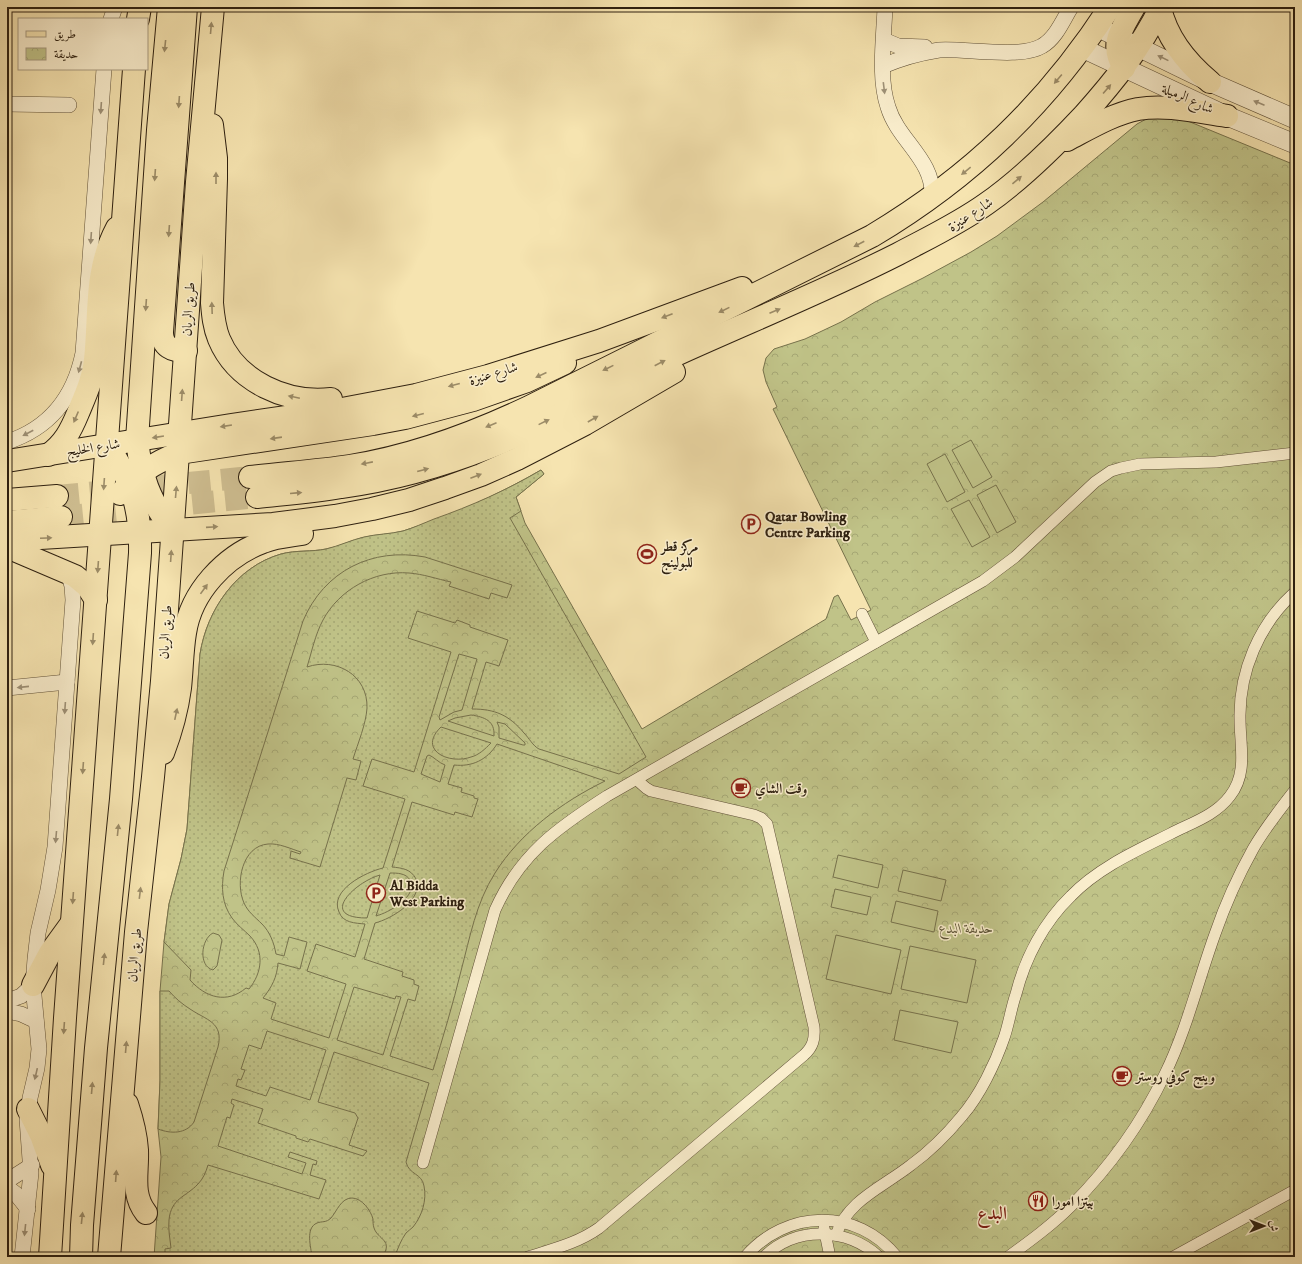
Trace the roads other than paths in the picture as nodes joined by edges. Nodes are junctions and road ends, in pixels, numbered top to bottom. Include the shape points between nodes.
1 (115, 7) edge
2 (140, 7) edge
3 (169, 7) edge
4 (186, 7) edge
5 (213, 7) edge
6 (885, 7) edge
7 (1071, 7) edge
8 (1110, 7) edge
9 (1134, 7) edge
10 (1161, 8) edge
11 (111, 18) edge
12 (138, 18) edge
13 (1097, 27) junction
14 (1118, 37) junction
15 (884, 40) junction
16 (1139, 47) junction
17 (1082, 48) junction
18 (940, 50) junction
19 (883, 66) junction
20 (1124, 68) junction
21 (104, 70) edge
22 (118, 70) edge
23 (134, 70) edge
24 (1210, 82) junction
25 (205, 95) junction
26 (132, 100) junction
27 (7, 104) edge
28 (69, 104) dead end
29 (1227, 116) junction
30 (1295, 119) edge
31 (1295, 144) edge
32 (1051, 148) junction
33 (932, 198) junction
34 (123, 218) junction
35 (797, 274) junction
36 (714, 338) junction
37 (599, 341) junction
38 (186, 351) junction
39 (416, 395) junction
40 (137, 440) junction
41 (7, 442) edge
42 (179, 443) junction
43 (107, 445) junction
44 (1295, 453) edge
45 (48, 454) junction
46 (7, 461) edge
47 (135, 478) junction
48 (57, 496) tunnel mouth
49 (7, 500) edge
50 (372, 509) junction
51 (61, 517) tunnel mouth
52 (7, 522) edge
53 (173, 530) junction
54 (141, 532) junction
55 (100, 534) junction
56 (7, 540) edge
57 (7, 547) edge
58 (68, 572) junction
59 (1295, 592) edge
60 (96, 600) junction
61 (862, 614) dead end
62 (876, 642) junction
63 (67, 682) junction
64 (7, 688) edge
65 (153, 777) junction
66 (637, 780) junction
67 (1295, 790) edge
68 (71, 924) junction
69 (33, 985) junction
70 (7, 1001) edge
71 (7, 1011) edge
72 (36, 1021) junction
73 (122, 1092) junction
74 (28, 1109) junction
75 (423, 1163) dead end
76 (32, 1165) junction
77 (55, 1177) junction
78 (7, 1181) edge
79 (7, 1187) edge
80 (1295, 1190) edge
81 (28, 1209) junction
82 (146, 1214) dead end
83 (822, 1220) junction
84 (841, 1222) junction
85 (830, 1234) junction
86 (22, 1257) edge
87 (50, 1257) edge
88 (81, 1257) edge
89 (110, 1257) edge
90 (528, 1257) edge
91 (745, 1257) edge
92 (764, 1257) edge
93 (830, 1257) edge
94 (879, 1257) edge
95 (897, 1257) edge
96 (1008, 1257) edge
97 (1173, 1257) edge

1 - 11 street
2 - 12 main road
3 -> 40 main road
4 -> 38 main road via 162,332 163,341 169,348
25 -> 5 main road, طريق الريان
6 - 15 street
7 - 18 street via 1052,38 1036,49 1016,52
8 - 13 main road, شارع عنيزة
9 - 14 main road
10 - 16 main road, شارع عنيزة
10 - 24 main road via 1168,32 1177,47 1190,64
13 - 14 street, شارع الرميلة
13 - 17 main road, شارع عنيزة
14 - 16 street, شارع الرميلة
14 - 20 main road via 1117,54
15 - 18 street via 898,46
15 - 19 street
16 - 20 main road, شارع عنيزة
24 -> 16 street, شارع الرميلة
17 - 20 street, شارع الرميلة
17 -> 33 main road, شارع عنيزة via 1020,122 974,165
18 - 19 street via 903,58
19 -> 33 street via 883,87 888,108 898,129 925,164 932,183
20 - 29 street, شارع الرميلة
32 -> 20 main road, شارع عنيزة via 1076,124
21 -> 41 street via 83,353 76,379 64,402 46,421
22 - 26 main road
23 - 26 main road
30 -> 24 street, شارع الرميلة
25 - 38 main road, طريق الريان
39 -> 25 main road via 381,392 314,400 292,397 260,384 234,363 226,352 219,340 212,315 216,158
26 - 34 main road
27 - 28 street
29 - 31 street, شارع الرميلة
29 - 32 main road via 1158,107 1137,110 1118,115
36 -> 32 main road, شارع عنيزة via 836,284 946,230 1007,188
33 -> 35 main road, شارع عنيزة via 872,236
34 - 43 main road
34 -> 45 main road via 102,265 95,360 91,379 67,436
35 -> 36 main road, شارع عنيزة via 523,410 470,433 387,459 314,471 254,487 316,491 371,482 462,458 542,424 675,355
35 -> 37 main road, شارع عنيزة via 729,292
50 -> 36 main road, شارع عنيزة via 409,500 481,475 553,441 681,368
37 -> 39 main road, شارع عنيزة via 488,376
37 -> 42 main road via 546,373 438,410 373,424
42 -> 38 main road, طريق الريان
39 -> 42 main road, شارع عنيزة
42 -> 40 main road, شارع الخليج
40 - 43 main road, شارع الخليج
40 - 47 main road
42 - 47 main road
53 -> 42 main road, طريق الريان
43 - 45 main road, شارع الخليج
43 - 47 main road via 119,464
43 -> 55 main road
44 - 62 street via 1216,462 1140,464 1111,471 1095,482 1000,570
45 - 46 main road, شارع الخليج
47 - 53 main road
47 - 54 main road via 136,507
47 - 55 main road via 111,507
48 - 49 main road
53 -> 50 main road, شارع عنيزة via 304,521
65 -> 50 main road via 173,725 188,620 204,587 230,560 251,547 277,538 322,529
51 - 52 main road
53 - 54 main road
65 -> 53 main road, طريق الريان
54 - 55 main road
88 -> 54 main road via 96,1048 128,723
56 -> 55 main road
55 -> 60 main road
57 - 58 main road
58 - 60 main road via 81,580
58 - 63 street via 73,600
59 - 84 street via 1263,631 1247,668 1240,716 1242,769 1232,794 1211,814 1103,870 1070,896 1046,927 1030,955 998,1054 962,1116 926,1152 897,1176 854,1205
60 -> 68 main road
61 - 62 street
62 - 66 street
63 -> 64 street
63 -> 69 street via 55,847 36,946
73 -> 65 main road, طريق الريان
66 - 75 street via 586,810 546,839 522,864 502,894 490,926
66 - 90 street via 652,791 754,815 766,824 814,1027 814,1040 809,1051 599,1228 572,1243
67 - 96 street via 1254,848 1239,876 1215,934 1178,1046 1151,1101 1113,1158 1086,1190 1047,1228
68 - 69 main road via 50,953
68 -> 77 main road
69 - 70 street via 21,996
69 - 72 street
71 - 72 street
72 -> 74 street via 38,1059
73 - 82 main road via 135,1137 137,1196
89 -> 73 main road, طريق الريان
74 - 76 street via 27,1128
74 - 77 main road via 47,1149
76 - 78 street
76 - 81 street
77 - 87 main road
79 - 81 street
80 - 97 street
81 -> 86 street
83 - 84 street
83 - 85 street
83 - 91 street via 808,1220 783,1227 761,1241
84 - 85 street
84 - 95 street via 854,1225 877,1238
85 - 92 street via 800,1236 778,1246
85 - 93 street
85 - 94 street via 856,1241

